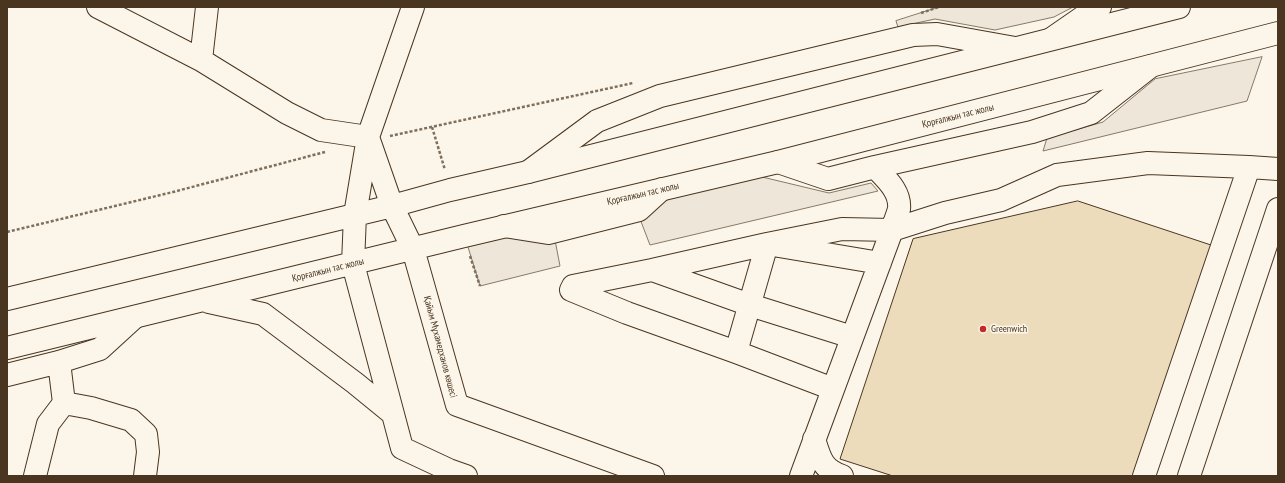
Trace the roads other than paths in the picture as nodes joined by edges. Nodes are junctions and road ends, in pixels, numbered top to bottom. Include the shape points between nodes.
1 (98, 7) edge
2 (207, 7) edge
3 (413, 7) edge
4 (1100, 7) edge
5 (1179, 7) edge
6 (1278, 33) edge
7 (1050, 40) junction
8 (1015, 48) junction
9 (201, 60) junction
10 (1152, 66) junction
11 (368, 139) junction
12 (778, 162) junction
13 (875, 167) junction
14 (1249, 167) junction
15 (1278, 169) edge
16 (528, 172) junction
17 (392, 206) junction
18 (1278, 209) edge
19 (355, 215) junction
20 (892, 230) junction
21 (767, 244) junction
22 (413, 249) junction
23 (880, 263) junction
24 (353, 264) junction
25 (652, 270) junction
26 (7, 299) edge
27 (204, 300) junction
28 (750, 305) junction
29 (135, 318) junction
30 (852, 337) junction
31 (7, 348) edge
32 (736, 352) junction
33 (59, 362) junction
34 (7, 375) edge
35 (833, 389) junction
36 (64, 403) junction
37 (393, 414) junction
38 (814, 439) junction
39 (455, 474) edge
40 (35, 476) edge
41 (145, 476) edge
42 (653, 476) edge
43 (801, 476) edge
44 (842, 476) edge
45 (1144, 476) edge
46 (1189, 476) edge

1 - 9 main road
2 - 9 main road
3 - 11 main road
4 - 7 main road
5 - 7 main road
6 - 10 main road, Қорғалжын тас жолы
7 - 8 main road
8 - 16 main road
8 - 16 main road via 937,34 913,35 660,96 597,121
9 - 11 main road via 287,113 321,130
10 - 12 main road, Қорғалжын тас жолы
10 - 13 main road via 1091,113 1032,132
11 - 17 main road, Қайым Мұхамедханов көшесі
11 - 19 main road
12 - 13 main road via 828,178
12 - 22 main road, Қорғалжын тас жолы
13 - 20 main road via 893,187 898,197 899,208
14 - 15 main road
14 - 20 main road via 1148,163 1057,175 1001,200 946,213
14 - 45 main road
16 - 17 main road
17 - 19 main road
17 - 22 main road, Қайым Мұхамедханов көшесі
18 - 46 main road
19 - 24 main road
19 - 26 main road
20 - 21 main road via 842,229
20 - 23 main road
21 - 23 main road
21 - 25 main road
21 - 28 main road
22 - 24 main road, Қорғалжын тас жолы
22 - 42 main road, Қайым Мұхамедханов көшесі via 457,405
23 - 30 main road
24 - 27 main road, Қорғалжын тас жолы
24 - 37 main road
25 - 28 main road
25 - 32 main road via 573,286 571,290 626,314
27 - 29 main road, Қорғалжын тас жолы
27 - 37 main road via 264,314 355,382
28 - 30 main road
28 - 32 main road
29 - 31 main road, Қорғалжын тас жолы
29 - 33 main road via 100,350
30 - 35 main road
32 - 35 main road
33 - 34 main road
33 - 36 main road
35 - 38 main road
36 - 40 main road via 48,424
36 - 41 main road via 131,420 141,429 146,434 148,452
37 - 39 main road via 402,448
38 - 43 main road
38 - 44 main road via 821,461 832,472

